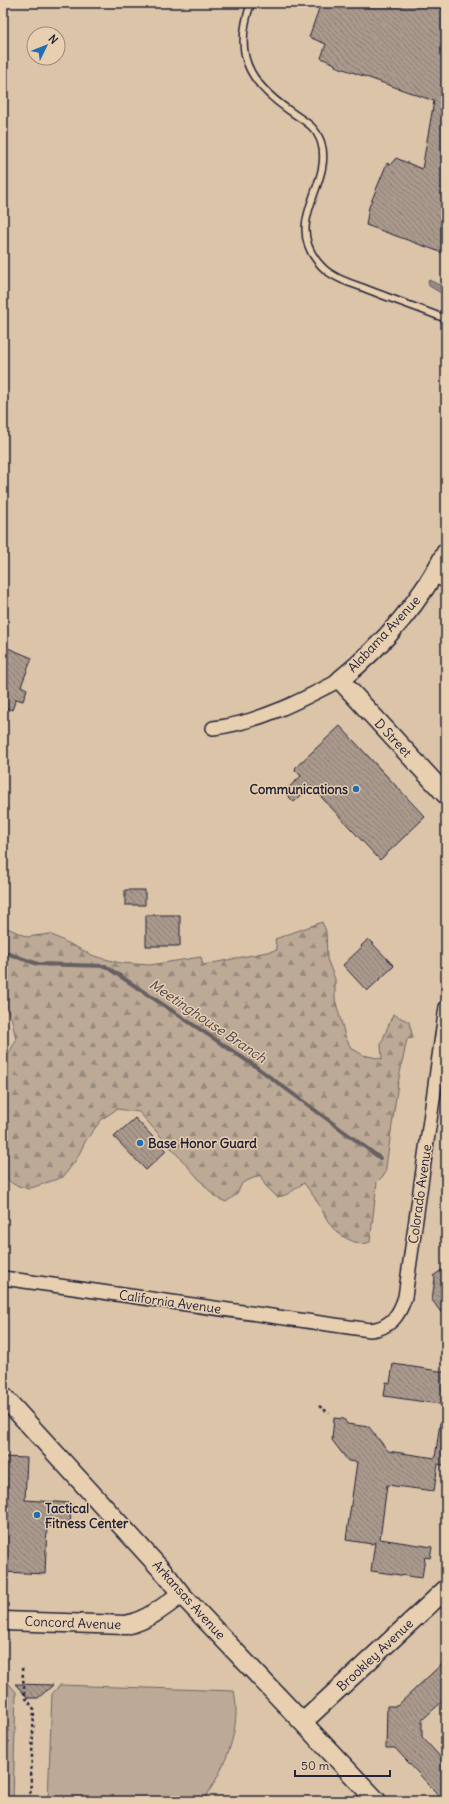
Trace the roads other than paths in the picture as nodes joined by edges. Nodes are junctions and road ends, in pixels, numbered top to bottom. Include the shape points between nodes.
1 (251, 3) edge
2 (446, 319) edge
3 (446, 552) edge
4 (439, 582) edge
5 (340, 680) junction
6 (213, 728) dead end
7 (446, 795) edge
8 (446, 1007) edge
9 (3, 1278) edge
10 (337, 1326) joint
11 (3, 1396) edge
12 (446, 1589) edge
13 (181, 1594) junction
14 (3, 1620) edge
15 (303, 1722) junction
16 (377, 1801) edge

1 - 2 lane via 244,38 252,76 271,98 304,119 317,132 323,150 322,168 305,220 311,252 321,266 338,278
3 - 4 street, Alabama Avenue
4 - 5 street, Alabama Avenue
5 - 6 street, Alabama Avenue via 292,705 232,726
5 - 7 street, D Street
8 - 10 street, Colorado Avenue via 402,1305 394,1320 384,1327 370,1330
9 - 10 street, California Avenue
11 - 13 street, Arkansas Avenue
12 - 15 street, Brookley Avenue
13 - 14 street, Concord Avenue via 149,1617 126,1625
13 - 15 street, Arkansas Avenue
15 - 16 street, Arkansas Avenue

